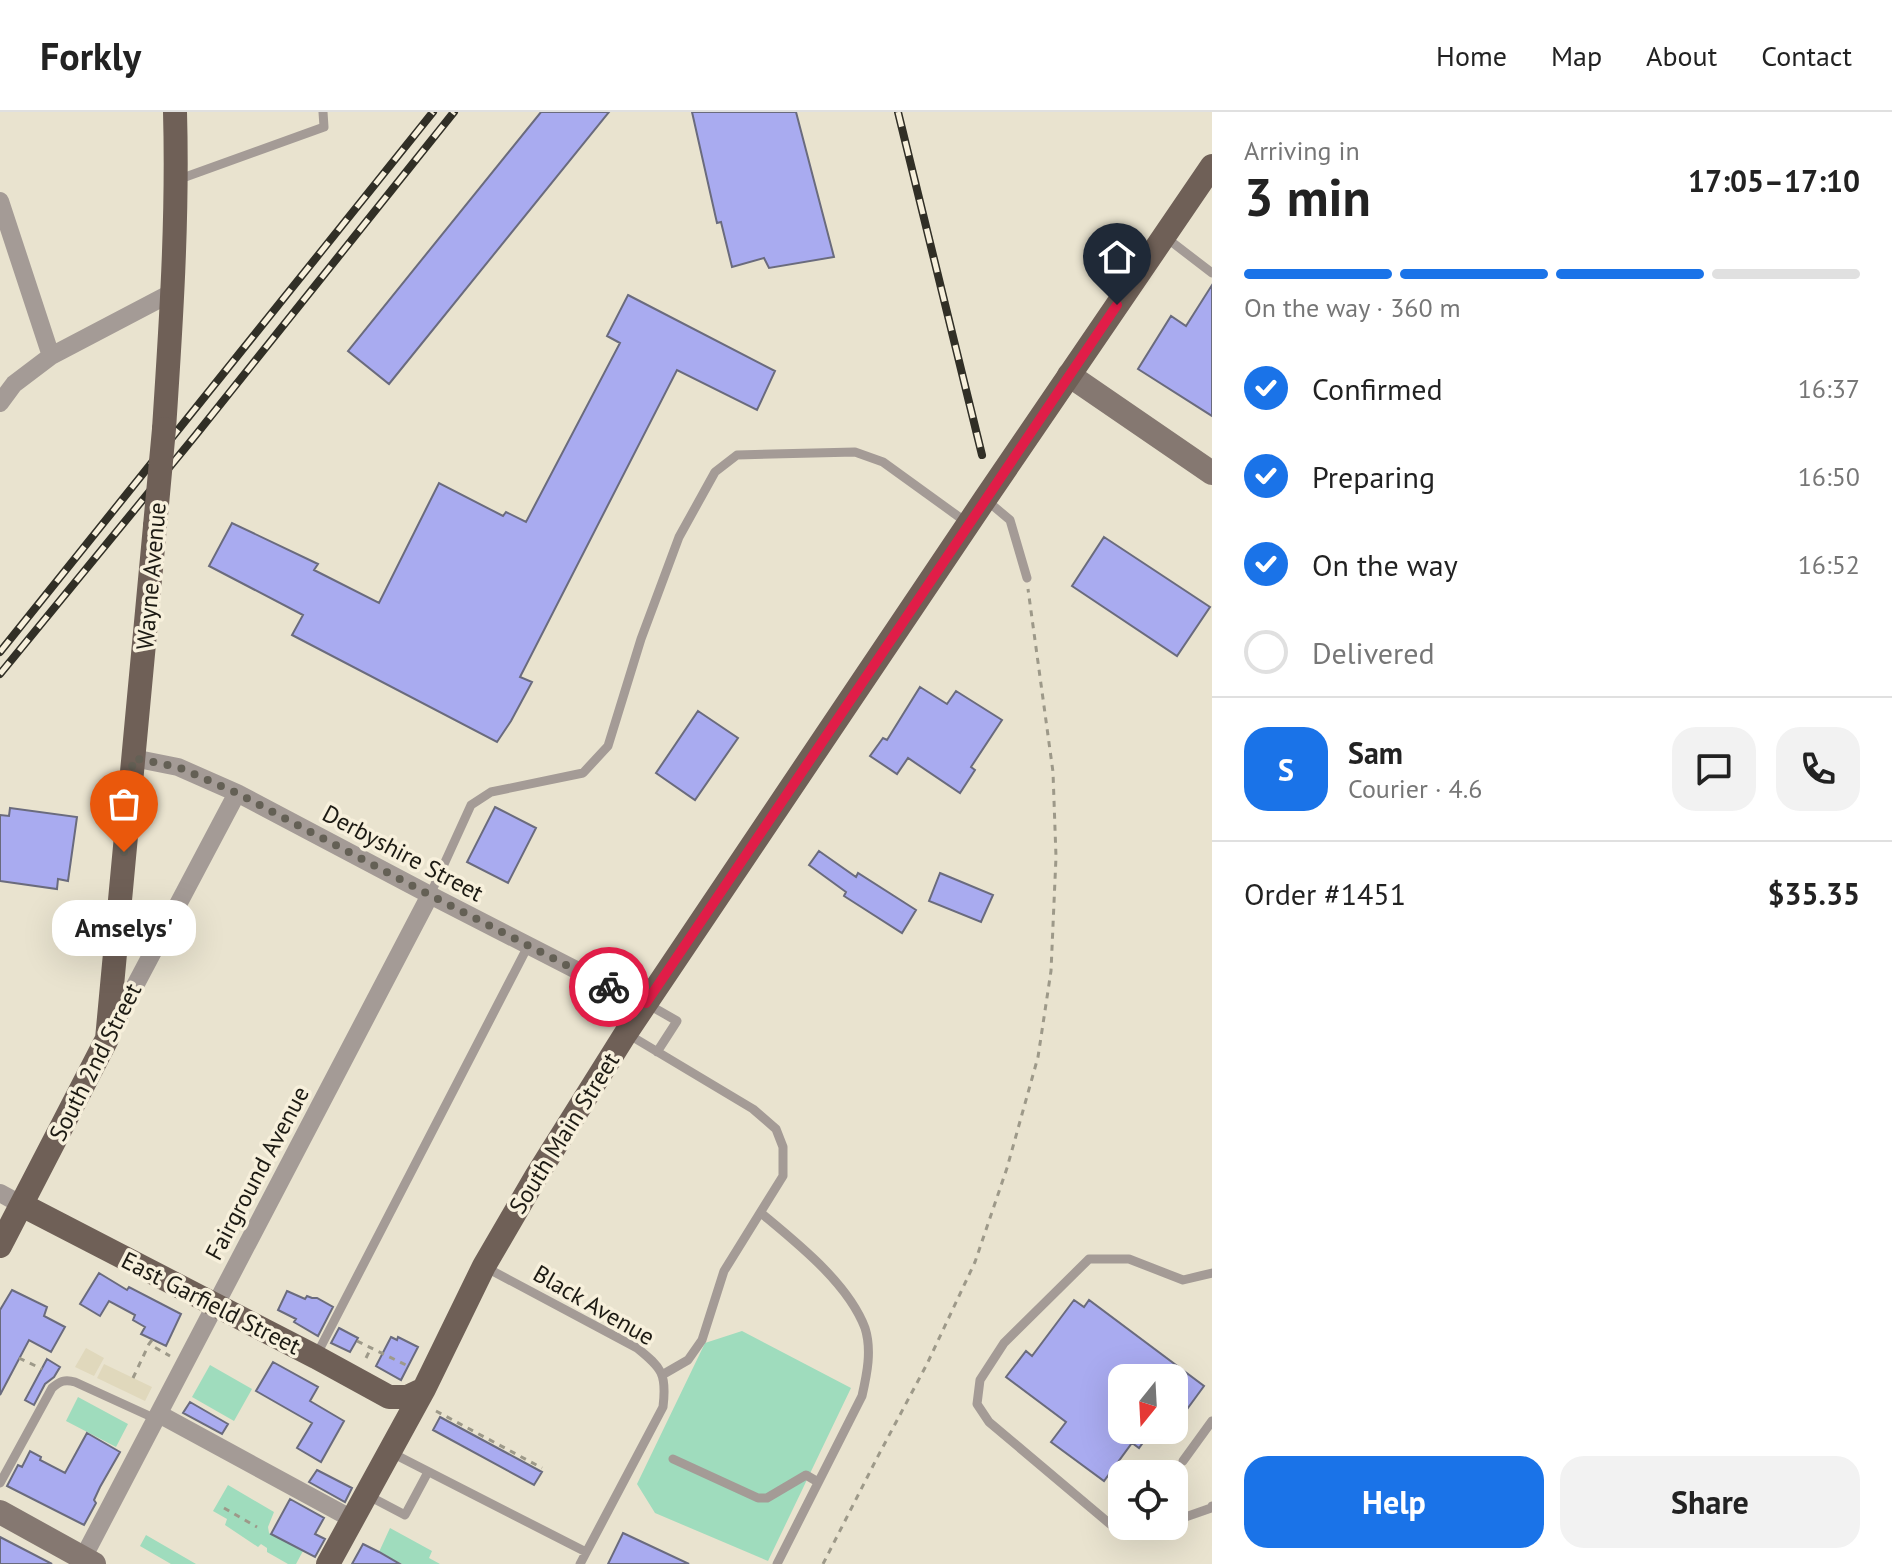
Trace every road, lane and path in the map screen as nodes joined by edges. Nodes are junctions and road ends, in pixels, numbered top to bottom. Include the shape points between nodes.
1 (175, 112) edge
2 (323, 112) edge
3 (1212, 166) edge
4 (177, 180) junction
5 (0, 201) edge
6 (1164, 236) junction
7 (1212, 273) edge
8 (173, 292) junction
9 (51, 356) junction
10 (1069, 375) junction
11 (0, 403) edge
12 (1212, 473) edge
13 (985, 499) junction
14 (969, 524) junction
15 (1027, 578) joint
16 (133, 758) junction
17 (237, 793) junction
18 (430, 895) junction
19 (528, 946) junction
20 (646, 1003) junction
21 (626, 1033) junction
22 (107, 1039) junction
23 (657, 1052) junction
24 (0, 1193) edge
25 (22, 1205) junction
26 (761, 1213) junction
27 (0, 1246) edge
28 (484, 1266) junction
29 (1212, 1273) edge
30 (216, 1305) junction
31 (357, 1341) dead end
32 (371, 1348) junction
33 (170, 1356) dead end
34 (316, 1357) junction
35 (19, 1358) dead end
36 (366, 1358) dead end
37 (406, 1365) dead end
38 (42, 1369) dead end
39 (662, 1375) junction
40 (133, 1378) dead end
41 (389, 1397) junction
42 (427, 1398) junction
43 (158, 1417) junction
44 (1212, 1421) edge
45 (403, 1426) junction
46 (390, 1452) junction
47 (673, 1459) dead end
48 (1184, 1460) edge
49 (542, 1468) dead end
50 (428, 1472) junction
51 (818, 1482) junction
52 (0, 1483) edge
53 (365, 1494) junction
54 (1212, 1506) edge
55 (224, 1508) dead end
56 (0, 1512) edge
57 (1188, 1516) edge
58 (352, 1519) junction
59 (1108, 1522) edge
60 (257, 1527) dead end
61 (586, 1552) junction
62 (86, 1562) edge
63 (328, 1564) edge
64 (580, 1564) edge
65 (777, 1564) edge
66 (823, 1564) edge

1 - 4 main road, Wayne Avenue
2 - 4 lane via 324,127
3 - 6 main road, South Main Street
4 - 8 main road, Wayne Avenue
5 - 9 street
6 - 7 lane
6 - 10 main road, South Main Street
8 - 9 street
8 - 16 main road, Wayne Avenue, bridge
9 - 11 street via 14,384
10 - 12 street
10 - 13 main road, South Main Street
13 - 14 main road, South Main Street
13 - 15 lane via 1010,520
14 - 18 lane via 883,462 855,452 737,455 715,472 679,537 608,746 583,773 491,792 471,805
14 - 20 main road, South Main Street
15 - 66 path via 1053,772 1056,857 1051,971 1038,1057 975,1262
16 - 17 street, Derbyshire Street via 178,767
16 - 22 main road, Wayne Avenue
17 - 18 street, Derbyshire Street
17 - 22 street, South 2nd Street
18 - 19 street, Derbyshire Street
18 - 30 street, Fairground Avenue
19 - 20 street, Derbyshire Street
19 - 34 lane
20 - 21 main road, South Main Street
20 - 23 lane via 677,1021
21 - 23 lane
21 - 28 main road, South Main Street
22 - 25 main road, South 2nd Street
23 - 26 lane via 753,1109 776,1129 783,1147 783,1176
24 - 25 street, East Garfield Street
25 - 27 main road, South 2nd Street
25 - 30 main road, East Garfield Street
26 - 39 lane via 724,1271 702,1340 688,1360
26 - 51 lane via 827,1272 865,1329 869,1365 862,1396
28 - 39 lane, Black Avenue via 637,1348
28 - 42 main road, South Main Street
29 - 59 lane via 1183,1280 1129,1259 1089,1259 1004,1343 980,1380 977,1404 989,1422
30 - 34 main road, East Garfield Street
30 - 43 street, Fairground Avenue
31 - 32 path
32 - 36 path
32 - 37 path
33 - 40 path via 150,1342
34 - 41 main road, East Garfield Street
35 - 38 path
39 - 61 lane, Black Avenue via 663,1407
41 - 42 main road
41 - 45 main road
42 - 45 main road, South Main Street
42 - 49 path
43 - 52 lane via 75,1382 58,1382
43 - 58 street
43 - 62 street, Fairground Avenue
44 - 48 lane
45 - 46 main road, South Main Street
46 - 50 lane
46 - 53 main road, South Main Street
47 - 51 lane via 758,1498 806,1475
50 - 53 lane via 405,1515
50 - 61 lane
51 - 65 lane
53 - 58 main road, South Main Street
54 - 57 lane
55 - 60 path
56 - 62 street
58 - 63 main road, South Main Street
61 - 64 lane, Black Avenue

